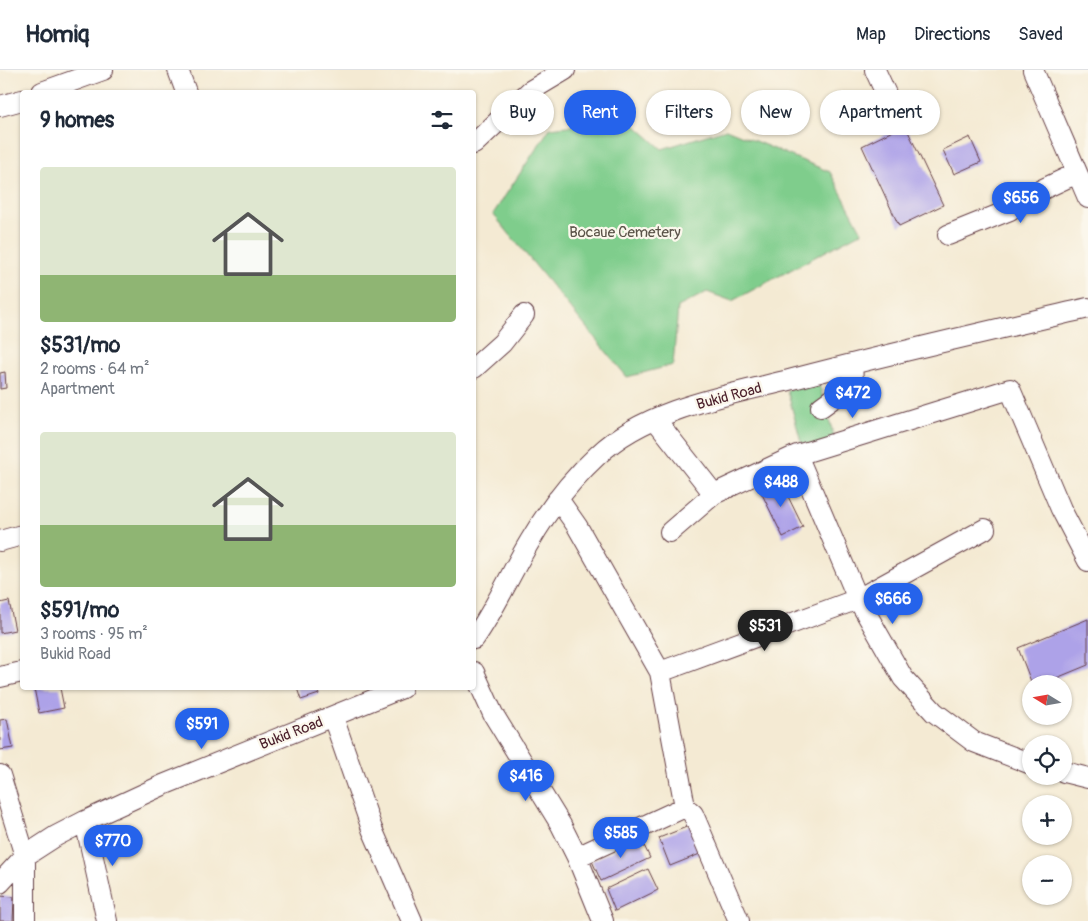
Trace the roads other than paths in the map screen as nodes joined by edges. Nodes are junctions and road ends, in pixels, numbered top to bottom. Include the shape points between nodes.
1 (103, 70) edge
2 (178, 70) edge
3 (565, 70) edge
4 (875, 70) edge
5 (1033, 70) edge
6 (48, 90) edge
7 (185, 90) edge
8 (884, 90) edge
9 (20, 101) edge
10 (0, 106) edge
11 (476, 142) edge
12 (1077, 174) junction
13 (1088, 198) edge
14 (948, 235) dead end
15 (1088, 308) edge
16 (524, 315) dead end
17 (852, 364) junction
18 (476, 366) edge
19 (821, 407) dead end
20 (655, 418) junction
21 (797, 454) junction
22 (714, 494) junction
23 (558, 500) junction
24 (984, 529) dead end
25 (670, 532) dead end
26 (20, 536) edge
27 (0, 541) edge
28 (1088, 561) edge
29 (858, 599) junction
30 (476, 636) edge
31 (20, 672) edge
32 (660, 672) junction
33 (476, 676) edge
34 (0, 677) edge
35 (397, 690) edge
36 (333, 717) junction
37 (1022, 761) edge
38 (1072, 774) edge
39 (0, 775) edge
40 (1088, 778) edge
41 (685, 807) junction
42 (86, 821) junction
43 (25, 856) junction
44 (577, 857) junction
45 (0, 883) edge
46 (407, 920) edge
47 (25, 921) edge
48 (107, 921) edge
49 (603, 921) edge
50 (739, 921) edge

1 - 6 street
2 - 7 street
3 - 11 street via 530,91
4 - 8 street
5 - 12 street
9 - 10 street
12 - 13 street
12 - 14 street via 1022,199 1010,210
15 - 17 street, Bukid Road
16 - 18 street via 502,343
17 - 19 street via 853,381 844,392
17 - 20 street, Bukid Road via 688,406
20 - 22 street
20 - 23 street, Bukid Road via 598,454
21 - 22 street
21 - 28 street via 1010,389 1061,509
21 - 29 street
22 - 25 street
23 - 30 street, Bukid Road via 530,540
23 - 32 street via 577,526
24 - 29 street
26 - 27 street
29 - 32 street
29 - 37 street via 903,678 934,712 974,742
31 - 34 street
32 - 41 street
33 - 44 street via 493,714
35 - 36 street, Bukid Road
36 - 42 street, Bukid Road via 163,785
36 - 46 street
38 - 40 street
39 - 43 street
41 - 44 street
41 - 50 street via 693,814
42 - 43 street, Bukid Road
42 - 48 street
43 - 45 street, Bukid Road
43 - 47 street
44 - 49 street

